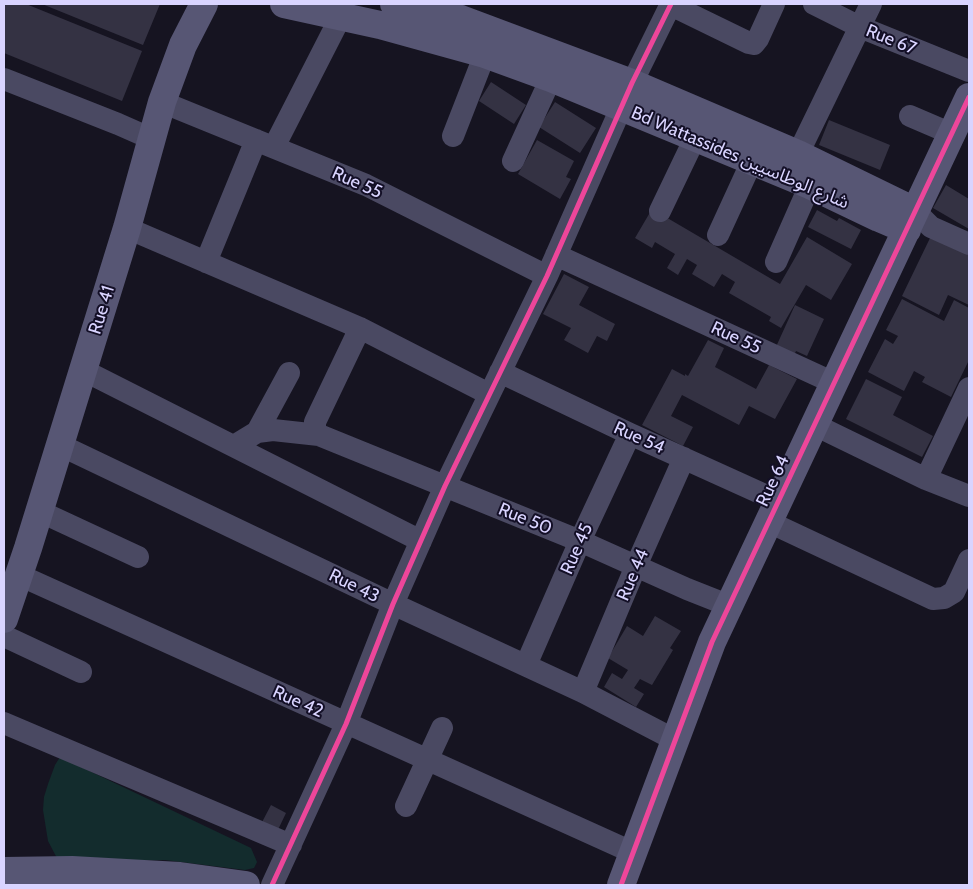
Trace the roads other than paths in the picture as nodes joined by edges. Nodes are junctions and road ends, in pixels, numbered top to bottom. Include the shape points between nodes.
1 (204, 4) edge
2 (284, 4) edge
3 (394, 4) edge
4 (670, 4) edge
5 (774, 4) edge
6 (814, 4) edge
7 (871, 4) edge
8 (464, 11) edge
9 (341, 16) junction
10 (860, 27) junction
11 (485, 54) junction
12 (969, 72) edge
13 (551, 78) junction
14 (4, 79) edge
15 (632, 83) junction
16 (969, 97) edge
17 (162, 102) junction
18 (622, 108) junction
19 (910, 116) dead end
20 (952, 134) junction
21 (453, 136) dead end
22 (695, 138) junction
23 (152, 139) junction
24 (265, 143) junction
25 (798, 154) junction
26 (513, 161) dead end
27 (752, 161) junction
28 (810, 185) junction
29 (660, 211) dead end
30 (918, 222) junction
31 (127, 228) junction
32 (718, 235) dead end
33 (969, 244) edge
34 (556, 255) junction
35 (206, 262) junction
36 (776, 262) dead end
37 (547, 276) junction
38 (360, 328) junction
39 (83, 370) junction
40 (500, 372) junction
41 (289, 373) dead end
42 (834, 383) junction
43 (969, 388) edge
44 (489, 394) junction
45 (815, 425) junction
46 (257, 432) junction
47 (630, 434) junction
48 (319, 435) junction
49 (60, 444) junction
50 (234, 446) junction
51 (684, 458) junction
52 (926, 479) junction
53 (445, 486) junction
54 (969, 496) edge
55 (39, 511) junction
56 (774, 511) junction
57 (421, 541) junction
58 (580, 541) junction
59 (138, 557) dead end
60 (969, 560) edge
61 (636, 566) junction
62 (18, 575) junction
63 (393, 604) junction
64 (730, 606) junction
65 (4, 619) edge
66 (4, 636) edge
67 (526, 665) junction
68 (81, 672) dead end
69 (583, 692) junction
70 (4, 723) edge
71 (346, 724) junction
72 (442, 728) dead end
73 (676, 740) junction
74 (427, 759) junction
75 (406, 806) dead end
76 (291, 845) junction
77 (634, 852) junction
78 (4, 871) edge
79 (246, 885) edge
80 (272, 885) edge
81 (622, 885) edge

1 - 17 street, Rue 41 via 183,45
2 - 9 street, Bd Wattassides شارع الوطاسيين
3 - 8 street, Bd Wattassides شارع الوطاسيين
4 - 5 street via 754,44
4 - 15 street
6 - 10 street, Rue 67
7 - 10 street
8 - 15 street, Bd Wattassides شارع الوطاسيين
9 - 11 street, Bd Wattassides شارع الوطاسيين
9 - 24 street
10 - 12 street, Rue 67
10 - 25 street
11 - 13 street, Bd Wattassides شارع الوطاسيين
11 - 21 street
13 - 18 street, Bd Wattassides شارع الوطاسيين
13 - 26 street
14 - 23 street
15 - 18 street
15 - 25 street, Bd Wattassides شارع الوطاسيين
16 - 20 street, Rue 64
17 - 23 street, Rue 41
17 - 24 street, Rue 55
18 - 22 street, Bd Wattassides شارع الوطاسيين
18 - 34 street
19 - 20 street
20 - 30 street, Rue 64
22 - 27 street, Bd Wattassides شارع الوطاسيين
22 - 29 street
23 - 31 street, Rue 41
24 - 35 street
24 - 37 street, Rue 55 via 366,185
25 - 30 street, Bd Wattassides شارع الوطاسيين
27 - 28 street, Bd Wattassides شارع الوطاسيين
27 - 32 street
28 - 30 street, Bd Wattassides شارع الوطاسيين via 879,218
28 - 36 street
30 - 33 street
30 - 42 street, Rue 64
31 - 35 street
31 - 39 street, Rue 41
34 - 37 street
34 - 42 street, Rue 55
35 - 38 street
37 - 40 street
38 - 44 street
38 - 48 street via 315,422
39 - 49 street, Rue 41
39 - 50 street
40 - 44 street
40 - 47 street, Rue 54
41 - 46 street
42 - 45 street, Rue 64
43 - 52 street
44 - 53 street
45 - 52 street
45 - 56 street, Rue 64
46 - 48 street, Rue 50 via 273,430
46 - 50 street
47 - 51 street, Rue 54
47 - 58 street, Rue 45
48 - 53 street, Rue 50
49 - 55 street, Rue 41
49 - 63 street, Rue 43
50 - 57 street
51 - 56 street, Rue 54
51 - 61 street, Rue 44
52 - 54 street
53 - 57 street
53 - 58 street, Rue 50
55 - 59 street
55 - 62 street, Rue 41
56 - 60 street, Rue 54 via 933,599 944,598 954,592
56 - 64 street, Rue 64
57 - 63 street
58 - 61 street, Rue 50
58 - 67 street, Rue 45
61 - 64 street, Rue 50
61 - 69 street, Rue 44
62 - 65 street, Rue 41
62 - 71 street, Rue 42
63 - 67 street, Rue 43
63 - 71 street
64 - 73 street, Rue 64 via 712,642
66 - 68 street
67 - 69 street, Rue 43
69 - 73 street, Rue 43
70 - 76 street
71 - 74 street, Rue 42
71 - 76 street
72 - 74 street
73 - 77 street, Rue 64
74 - 75 street
74 - 77 street, Rue 42
76 - 80 street
77 - 81 street, Rue 64
78 - 79 street via 72,870 170,875

